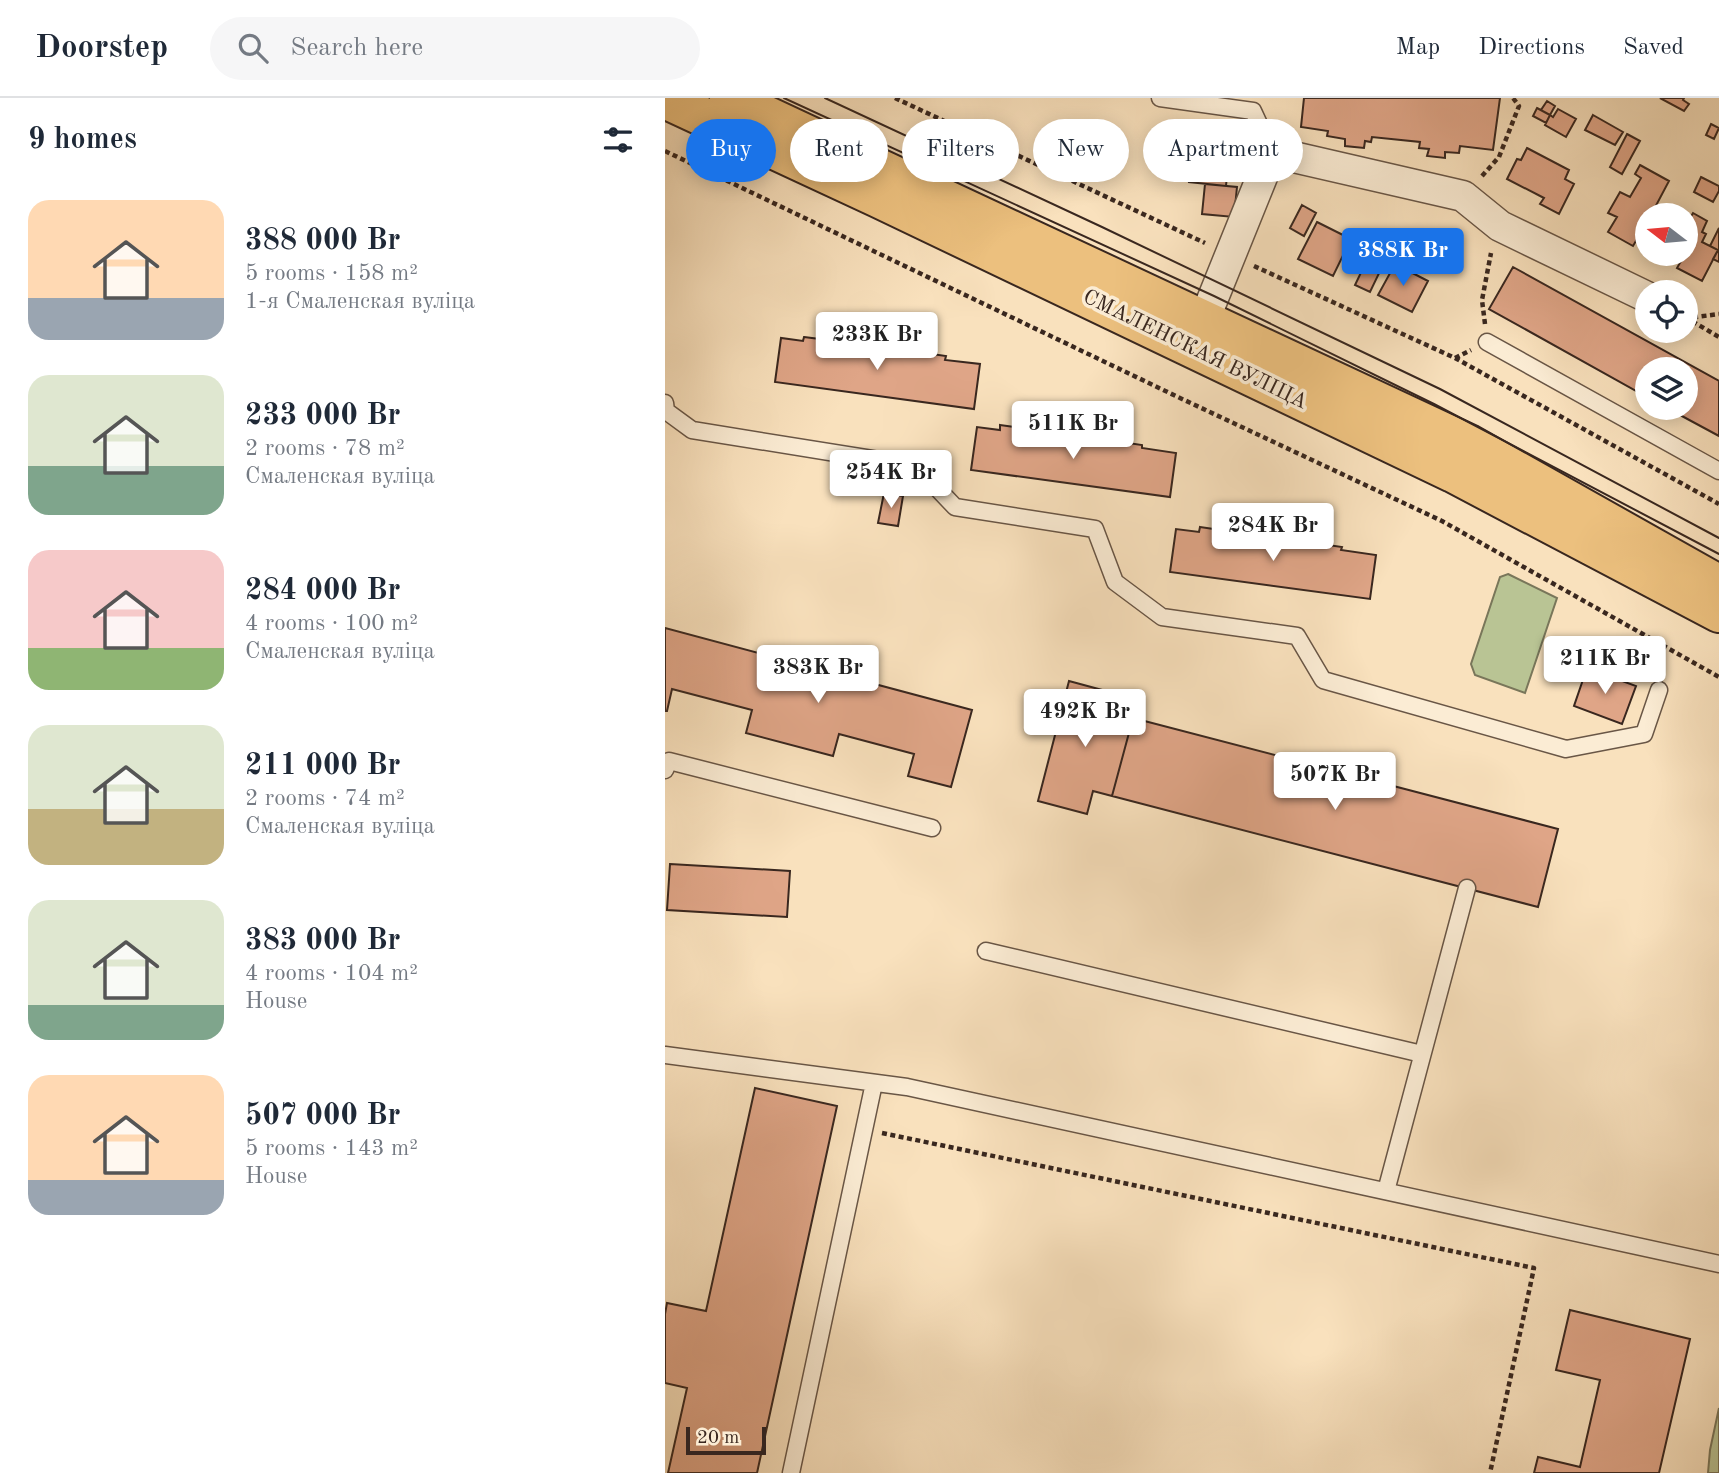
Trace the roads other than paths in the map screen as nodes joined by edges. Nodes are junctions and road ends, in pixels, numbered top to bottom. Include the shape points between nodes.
1 (729, 98) edge
2 (1160, 98) edge
3 (665, 99) edge
4 (1257, 119) edge
5 (1303, 159) edge
6 (1260, 182) edge
7 (1635, 291) edge
8 (1198, 335) junction
9 (1487, 342) road end
10 (665, 403) edge
11 (1719, 471) edge
12 (1719, 584) edge
13 (1719, 613) edge
14 (1659, 690) dead end
15 (665, 770) edge
16 (932, 828) dead end
17 (1467, 888) dead end
18 (985, 951) dead end
19 (1422, 1054) junction
20 (665, 1055) edge
21 (874, 1083) junction
22 (1386, 1191) junction
23 (1719, 1264) edge
24 (791, 1473) edge

1 - 8 main road, СМАЛЕНСКАЯ ВУЛІЦА
2 - 4 lane via 1253,111
3 - 8 main road, СМАЛЕНСКАЯ ВУЛІЦА
5 - 7 street via 1463,196 1500,226
6 - 8 street
8 - 12 main road, СМАЛЕНСКАЯ ВУЛІЦА via 1469,444
8 - 13 main road, СМАЛЕНСКАЯ ВУЛІЦА
9 - 11 lane
10 - 14 lane via 666,411 692,430 916,466 955,507 1095,528 1115,582 1162,617 1297,636 1323,680 1566,749 1644,734
15 - 16 lane via 669,761
17 - 19 lane
18 - 19 lane
19 - 22 lane
20 - 21 lane
21 - 22 lane
21 - 24 lane
22 - 23 lane

